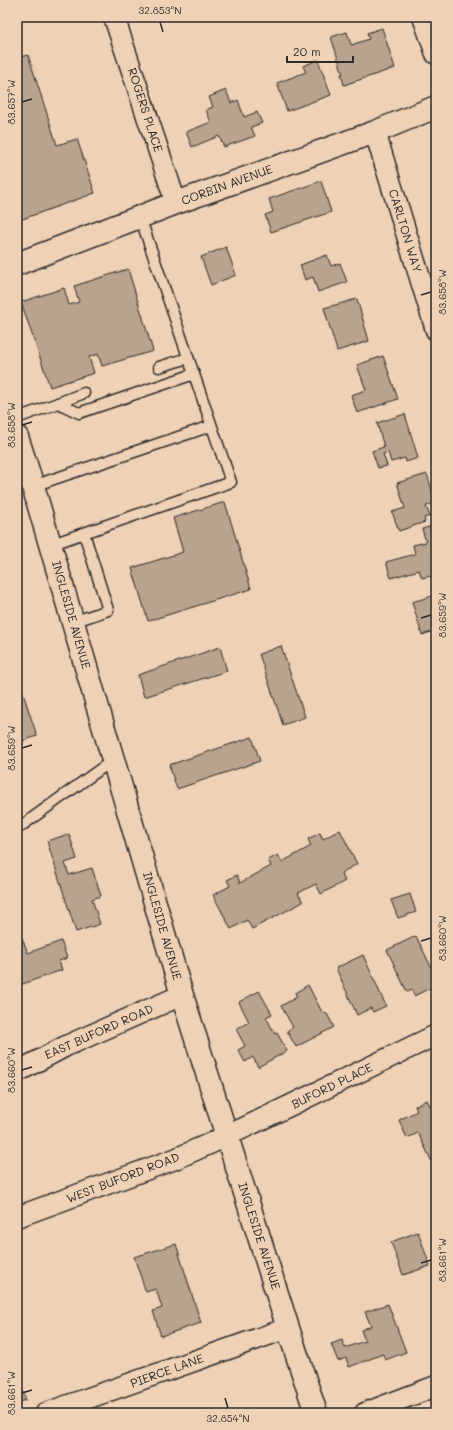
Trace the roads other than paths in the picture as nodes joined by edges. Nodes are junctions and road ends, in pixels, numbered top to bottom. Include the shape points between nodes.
1 (114, 17) edge
2 (423, 17) edge
3 (436, 54) edge
4 (436, 107) edge
5 (375, 132) junction
6 (176, 203) junction
7 (140, 217) junction
8 (17, 264) edge
9 (436, 330) edge
10 (188, 358) junction
11 (159, 367) dead end
12 (194, 374) junction
13 (84, 393) dead end
14 (58, 403) junction
15 (17, 418) edge
16 (211, 426) junction
17 (17, 437) edge
18 (33, 486) junction
19 (84, 533) junction
20 (50, 545) junction
21 (73, 622) junction
22 (113, 760) junction
23 (17, 829) edge
24 (182, 995) junction
25 (436, 1035) edge
26 (17, 1072) edge
27 (227, 1136) junction
28 (17, 1217) edge
29 (288, 1328) junction
30 (436, 1386) edge
31 (46, 1413) edge
32 (316, 1413) edge
33 (365, 1413) edge

1 - 6 street, ROGERS PLACE
2 - 3 street
4 - 5 street, CORBIN AVENUE
5 - 6 street, CORBIN AVENUE
5 - 9 street, CARLTON WAY
6 - 7 street, CORBIN AVENUE
7 - 8 street, CORBIN AVENUE
7 - 10 lane
10 - 11 lane
10 - 12 lane
12 - 14 lane via 79,413
12 - 16 lane
13 - 14 lane
14 - 15 lane
16 - 18 lane
16 - 19 lane via 231,482
17 - 18 street, INGLESIDE AVENUE
18 - 20 street, INGLESIDE AVENUE
19 - 20 lane
19 - 21 lane via 108,610
20 - 21 street, INGLESIDE AVENUE
21 - 22 street, INGLESIDE AVENUE
22 - 23 lane
22 - 24 street, INGLESIDE AVENUE
24 - 26 street, EAST BUFORD ROAD via 66,1046
24 - 27 street, INGLESIDE AVENUE
25 - 27 street, BUFORD PLACE
27 - 28 street, WEST BUFORD ROAD via 175,1159
27 - 29 street, INGLESIDE AVENUE
29 - 31 street, PIERCE LANE
29 - 32 street, INGLESIDE AVENUE
30 - 33 street

